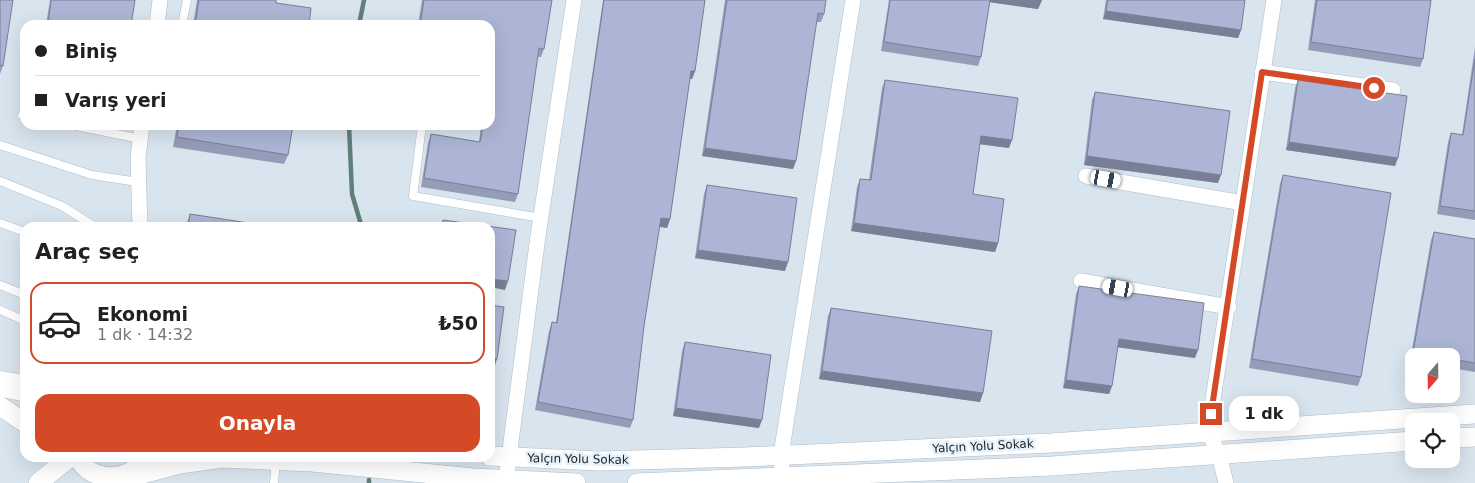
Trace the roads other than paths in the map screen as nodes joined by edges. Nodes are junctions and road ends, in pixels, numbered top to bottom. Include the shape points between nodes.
1 (160, 0) edge
2 (187, 0) edge
3 (574, 0) edge
4 (853, 0) edge
5 (1274, 0) edge
6 (158, 20) edge
7 (183, 20) edge
8 (1262, 72) junction
9 (1393, 90) dead end
10 (122, 130) edge
11 (421, 130) edge
12 (142, 132) edge
13 (0, 144) edge
14 (1086, 176) dead end
15 (0, 181) edge
16 (138, 182) junction
17 (1243, 202) junction
18 (541, 218) junction
19 (87, 222) edge
20 (140, 222) edge
21 (0, 223) edge
22 (20, 230) edge
23 (1081, 281) dead end
24 (0, 286) edge
25 (20, 293) edge
26 (1229, 307) junction
27 (0, 310) edge
28 (20, 319) edge
29 (0, 375) edge
30 (20, 378) edge
31 (0, 387) edge
32 (20, 391) edge
33 (0, 406) edge
34 (1475, 414) edge
35 (20, 420) edge
36 (1208, 432) junction
37 (1475, 436) edge
38 (1460, 437) edge
39 (1405, 442) edge
40 (1219, 454) junction
41 (781, 455) junction
42 (499, 456) edge
43 (64, 462) edge
44 (81, 462) edge
45 (141, 462) edge
46 (194, 462) edge
47 (276, 462) edge
48 (299, 462) edge
49 (506, 480) junction
50 (783, 481) edge
51 (112, 482) edge
52 (38, 483) edge
53 (274, 483) edge
54 (576, 483) edge
55 (637, 483) edge
56 (1226, 483) edge

1 - 6 street
2 - 7 lane
3 - 18 street
4 - 41 street
5 - 8 street
8 - 9 street
8 - 17 street
10 - 12 lane
11 - 18 lane via 413,196
12 - 16 street
13 - 16 lane via 92,175
14 - 17 street
15 - 19 lane via 62,206
16 - 20 street
17 - 26 street
18 - 42 street
21 - 22 lane
23 - 26 street
24 - 25 lane
26 - 36 street
27 - 28 lane
29 - 30 lane
31 - 32 street
33 - 35 street
34 - 36 street, Yalçın Yolu Sokak
36 - 40 street
36 - 41 street, Yalçın Yolu Sokak via 1051,443
37 - 38 street
39 - 40 street, Yalçın Yolu Sokak
40 - 50 street, Yalçın Yolu Sokak
40 - 56 street
41 - 42 street, Yalçın Yolu Sokak via 598,461
41 - 50 street
42 - 49 street
43 - 52 street
44 - 51 street via 95,477
45 - 51 street via 128,477
46 - 51 street, Yalçın Yolu Sokak
47 - 53 lane
48 - 49 street, Yalçın Yolu Sokak
49 - 54 street, Yalçın Yolu Sokak
50 - 55 street, Yalçın Yolu Sokak

